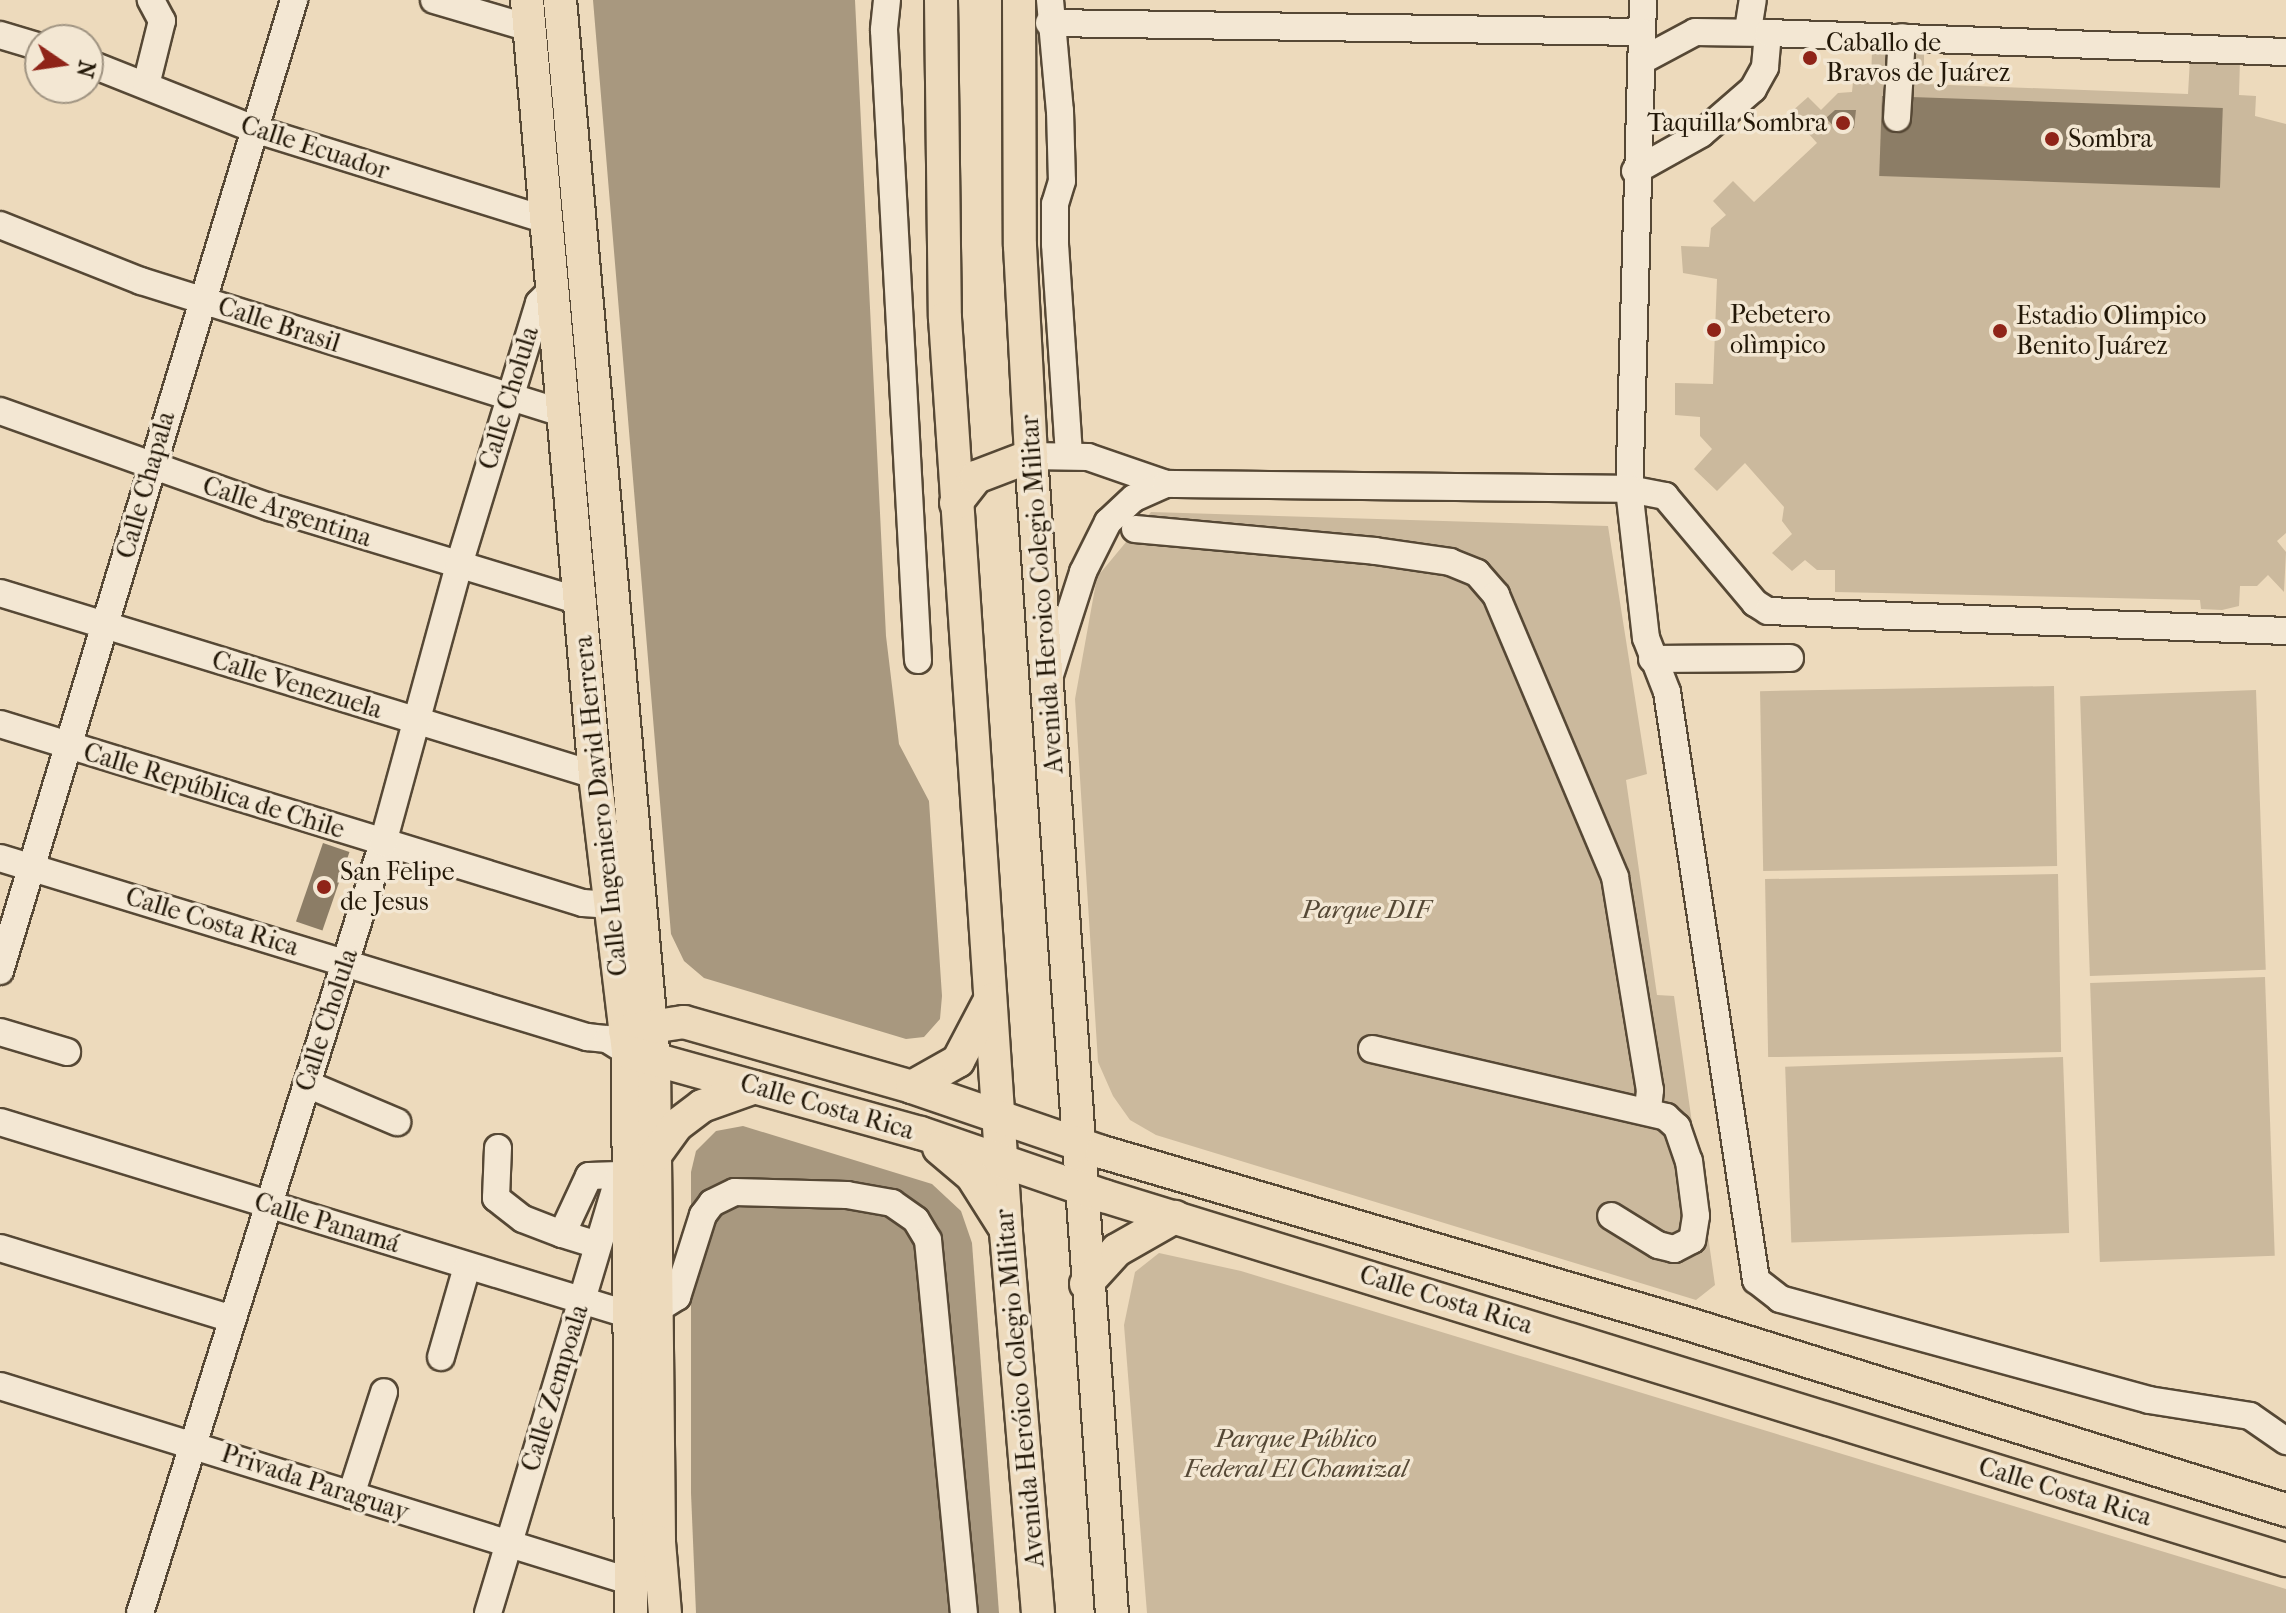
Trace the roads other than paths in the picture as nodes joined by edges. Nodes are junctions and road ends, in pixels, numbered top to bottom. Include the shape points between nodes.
1 (151, 0) edge
2 (294, 0) edge
3 (434, 0) edge
4 (560, 0) edge
5 (887, 0) edge
6 (941, 0) edge
7 (1019, 0) edge
8 (1643, 0) edge
9 (1753, 0) edge
10 (1050, 12) edge
11 (528, 14) edge
12 (1758, 31) junction
13 (1642, 32) junction
14 (0, 35) edge
15 (1902, 37) junction
16 (24, 42) edge
17 (2286, 52) edge
18 (1641, 61) junction
19 (104, 69) edge
20 (146, 85) junction
21 (1897, 118) dead end
22 (254, 129) junction
23 (1635, 171) junction
24 (547, 220) junction
25 (0, 225) edge
26 (552, 290) junction
27 (199, 299) junction
28 (508, 400) junction
29 (0, 411) edge
30 (562, 413) junction
31 (1069, 455) junction
32 (1031, 456) junction
33 (152, 465) junction
34 (1166, 484) junction
35 (1629, 489) junction
36 (956, 503) junction
37 (1135, 529) dead end
38 (458, 568) junction
39 (0, 593) edge
40 (579, 601) junction
41 (106, 626) junction
42 (2286, 631) edge
43 (1790, 658) dead end
44 (1652, 659) junction
45 (918, 660) dead end
46 (1048, 681) junction
47 (416, 721) junction
48 (0, 724) edge
49 (70, 745) junction
50 (595, 775) junction
51 (383, 843) junction
52 (0, 858) edge
53 (35, 868) junction
54 (612, 905) junction
55 (346, 963) junction
56 (0, 971) edge
57 (992, 993) junction
58 (0, 1032) edge
59 (633, 1041) junction
60 (1372, 1049) dead end
61 (67, 1052) dead end
62 (307, 1084) junction
63 (756, 1086) junction
64 (912, 1087) junction
65 (1648, 1110) junction
66 (1001, 1116) junction
67 (0, 1122) edge
68 (397, 1122) dead end
69 (921, 1133) junction
70 (1077, 1143) junction
71 (498, 1148) dead end
72 (1003, 1163) junction
73 (635, 1166) junction
74 (1081, 1188) junction
75 (268, 1205) junction
76 (1611, 1216) dead end
77 (1175, 1217) junction
78 (1006, 1232) junction
79 (562, 1234) junction
80 (598, 1245) junction
81 (0, 1248) edge
82 (467, 1267) junction
83 (1086, 1284) junction
84 (581, 1303) junction
85 (1633, 1307) junction
86 (641, 1312) junction
87 (232, 1319) junction
88 (1620, 1354) junction
89 (441, 1357) dead end
90 (0, 1386) edge
91 (384, 1392) dead end
92 (2286, 1441) edge
93 (193, 1444) junction
94 (351, 1495) junction
95 (2286, 1510) edge
96 (509, 1546) junction
97 (2286, 1560) edge
98 (630, 1597) edge
99 (140, 1613) edge
100 (488, 1613) edge
101 (665, 1613) edge
102 (964, 1613) edge
103 (1038, 1613) edge
104 (1112, 1613) edge

1 - 20 street via 162,21
2 - 22 street, Calle Chapala
3 - 11 street
4 - 59 main road, Calle Ingeniero David Herrera
5 - 45 street via 884,30
6 - 36 main road via 945,318
7 - 32 main road, Avenida Heroico Colegio Militar via 1020,246
8 - 13 street
9 - 12 street
10 - 13 street
10 - 31 street via 1058,58 1062,181 1055,204 1055,244
11 - 24 main road, Calle Ingeniero David Herrera
12 - 15 street
12 - 18 street via 1695,32
12 - 23 street via 1765,67 1753,89 1701,134
13 - 18 street
14 - 16 street
15 - 17 street
15 - 21 street
18 - 23 street
19 - 20 street, Calle Ecuador
20 - 22 street, Calle Ecuador
22 - 24 street, Calle Ecuador
22 - 27 street, Calle Chapala
23 - 35 street
24 - 26 main road, Calle Ingeniero David Herrera
25 - 27 street, Calle Brasil
26 - 28 street, Calle Cholula via 539,303
26 - 30 main road, Calle Ingeniero David Herrera
27 - 28 street, Calle Brasil
27 - 33 street, Calle Chapala
28 - 30 street, Calle Brasil
28 - 38 street, Calle Cholula
29 - 33 street, Calle Argentina
30 - 40 main road, Calle Ingeniero David Herrera
31 - 32 street
31 - 34 street
32 - 36 main road via 976,477
32 - 46 main road, Avenida Heroico Colegio Militar
33 - 38 street, Calle Argentina
33 - 41 street, Calle Chapala
34 - 35 street
34 - 46 street via 1134,498 1103,531 1080,579
35 - 42 street via 1665,496 1755,603 1768,611
35 - 44 street
36 - 57 main road
37 - 65 street via 1375,551 1450,562 1477,573 1496,595 1615,877 1650,1090
38 - 40 street, Calle Argentina
38 - 47 street, Calle Cholula
39 - 41 street, Calle Venezuela
40 - 50 main road, Calle Ingeniero David Herrera
41 - 47 street, Calle Venezuela
41 - 49 street, Calle Chapala
43 - 44 street
44 - 92 street via 1667,692 1756,1280 1780,1299 2149,1400 2250,1416
46 - 70 main road, Avenida Heroico Colegio Militar
47 - 50 street, Calle Venezuela
47 - 51 street, Calle Cholula
48 - 49 street, Calle República de Chile
49 - 51 street, Calle República de Chile
49 - 53 street, Calle Chapala
50 - 54 main road, Calle Ingeniero David Herrera
51 - 54 street, Calle República de Chile via 583,903
51 - 55 street, Calle Cholula
52 - 53 street, Calle Costa Rica
53 - 55 street, Calle Costa Rica
53 - 56 street, Calle Chapala
54 - 59 main road, Calle Ingeniero David Herrera
55 - 59 street, Calle Costa Rica
55 - 62 street, Calle Cholula
57 - 64 main road via 969,1048 945,1072
57 - 66 main road
58 - 61 street
59 - 63 main road, Calle Costa Rica
59 - 64 main road, Calle Costa Rica via 684,1022
59 - 73 main road, Calle Ingeniero David Herrera
60 - 65 street
62 - 68 street
62 - 75 street, Calle Cholula
63 - 69 main road, Calle Costa Rica
63 - 73 main road via 702,1106
64 - 66 main road, Calle Costa Rica
65 - 76 street via 1666,1117 1685,1142 1692,1240 1674,1249 1647,1240
66 - 70 main road, Calle Costa Rica
66 - 72 main road
67 - 75 street, Calle Panamá
69 - 72 main road, Calle Costa Rica
69 - 78 main road via 972,1176
70 - 74 main road, Avenida Heroico Colegio Militar
70 - 85 main road, Calle Costa Rica
71 - 79 street via 496,1198 523,1219
72 - 74 main road, Calle Costa Rica
72 - 78 main road, Avenida Heróico Colegio Militar
73 - 79 street via 589,1176
73 - 80 street, Calle Zempoala
73 - 86 main road, Calle Ingeniero David Herrera
74 - 77 main road, Calle Costa Rica
74 - 83 main road
75 - 82 street, Calle Panamá
75 - 87 street, Calle Cholula
77 - 83 main road via 1117,1250
77 - 88 main road, Calle Costa Rica
78 - 103 main road, Avenida Heróico Colegio Militar
79 - 80 street
80 - 84 street, Calle Zempoala
81 - 87 street
82 - 84 street, Calle Panamá
82 - 89 street
83 - 104 main road
84 - 86 street, Calle Panamá
84 - 96 street, Calle Zempoala
85 - 88 main road
85 - 95 main road, Calle Costa Rica
86 - 98 main road, Calle Ingeniero David Herrera
86 - 101 main road, Calle Ingeniero David Herrera
86 - 102 street via 677,1297 703,1215 712,1203 735,1192 847,1195 892,1203 916,1220 928,1240
87 - 93 street, Calle Cholula
88 - 97 main road, Calle Costa Rica
90 - 93 street, Privada Paraguay
91 - 94 street
93 - 94 street, Privada Paraguay
93 - 99 street, Calle Cholula
94 - 96 street, Privada Paraguay
96 - 98 street, Privada Paraguay
96 - 100 street, Calle Zempoala

